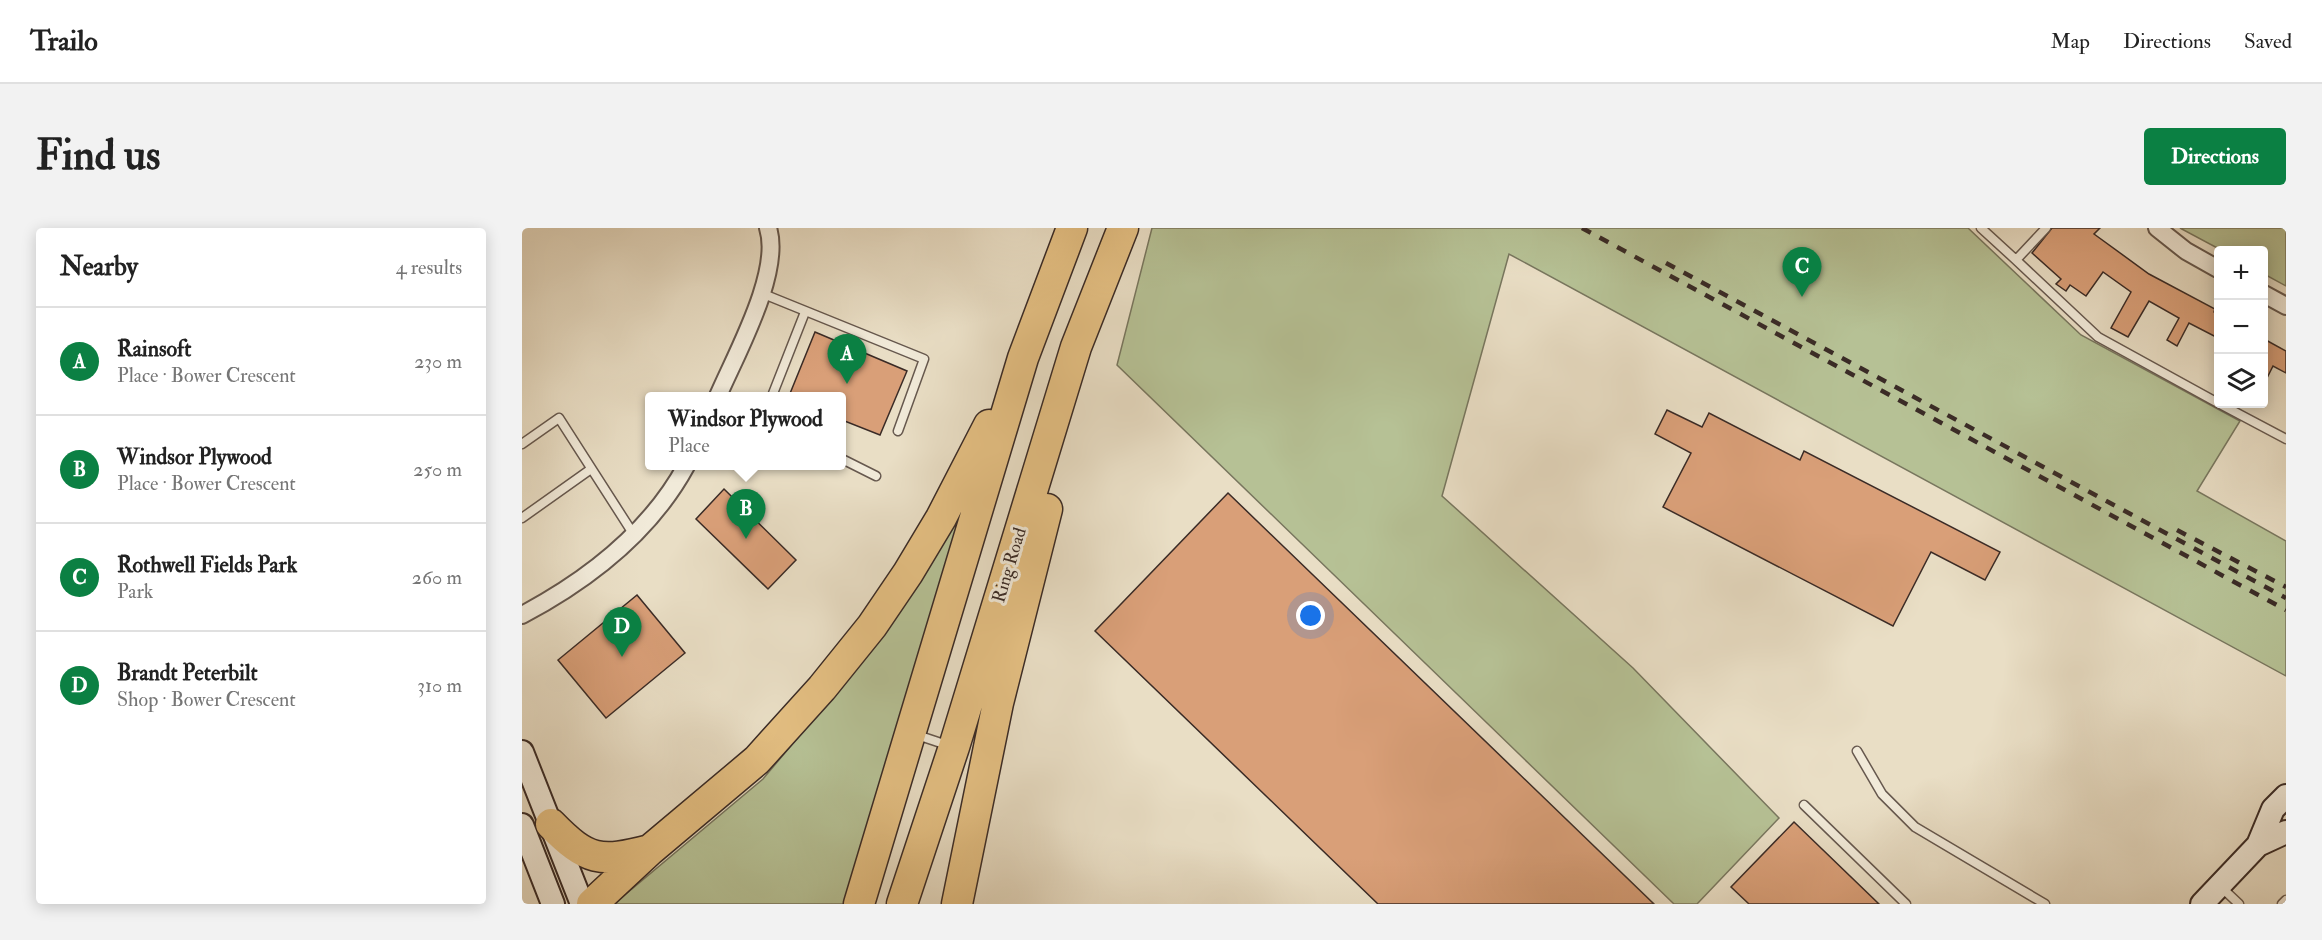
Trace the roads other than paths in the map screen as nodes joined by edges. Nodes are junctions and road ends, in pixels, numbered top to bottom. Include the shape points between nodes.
1 (768, 228) edge
2 (1072, 228) edge
3 (1123, 228) edge
4 (1982, 228) edge
5 (2046, 228) edge
6 (2157, 228) edge
7 (2016, 260) junction
8 (2214, 267) edge
9 (761, 293) junction
10 (2268, 296) edge
11 (2286, 306) edge
12 (805, 312) junction
13 (1023, 358) junction
14 (720, 392) edge
15 (774, 392) edge
16 (2214, 400) edge
17 (2228, 408) edge
18 (898, 431) dead end
19 (2286, 439) edge
20 (522, 444) edge
21 (846, 461) edge
22 (591, 469) junction
23 (683, 470) edge
24 (876, 476) dead end
25 (522, 518) edge
26 (634, 535) junction
27 (522, 615) edge
28 (911, 733) junction
29 (954, 747) junction
30 (1857, 751) dead end
31 (522, 752) edge
32 (2286, 796) edge
33 (1804, 805) dead end
34 (536, 824) edge
35 (2286, 832) edge
36 (2258, 845) junction
37 (650, 850) junction
38 (2219, 886) junction
39 (2286, 900) edge
40 (554, 904) edge
41 (582, 904) edge
42 (592, 904) edge
43 (859, 904) edge
44 (902, 904) edge
45 (957, 904) edge
46 (1906, 904) edge
47 (2044, 904) edge
48 (2202, 904) edge
49 (2239, 904) edge
50 (2282, 904) edge

1 - 9 street via 770,265
2 - 13 highway
3 - 29 highway, Ring Road via 1076,347
3 - 45 highway via 998,703
4 - 7 lane
5 - 7 lane
6 - 8 street
7 - 16 lane via 2098,337
9 - 12 lane
9 - 14 street
10 - 11 street
12 - 15 lane
12 - 18 lane via 924,359
13 - 28 highway
13 - 37 highway via 941,518 872,626 757,760
17 - 19 lane
20 - 22 lane via 559,418
21 - 24 lane
22 - 25 lane
22 - 26 lane
23 - 26 street
26 - 27 street via 601,564
28 - 29 lane
28 - 43 highway
29 - 44 highway, Ring Road
30 - 47 lane via 1882,794 1915,827
31 - 34 main road
32 - 36 main road via 2273,809
33 - 46 lane
34 - 37 highway via 598,857 616,859
34 - 40 main road
34 - 41 main road
35 - 36 main road
36 - 38 main road
37 - 42 highway
38 - 48 main road
38 - 49 lane
39 - 50 lane

